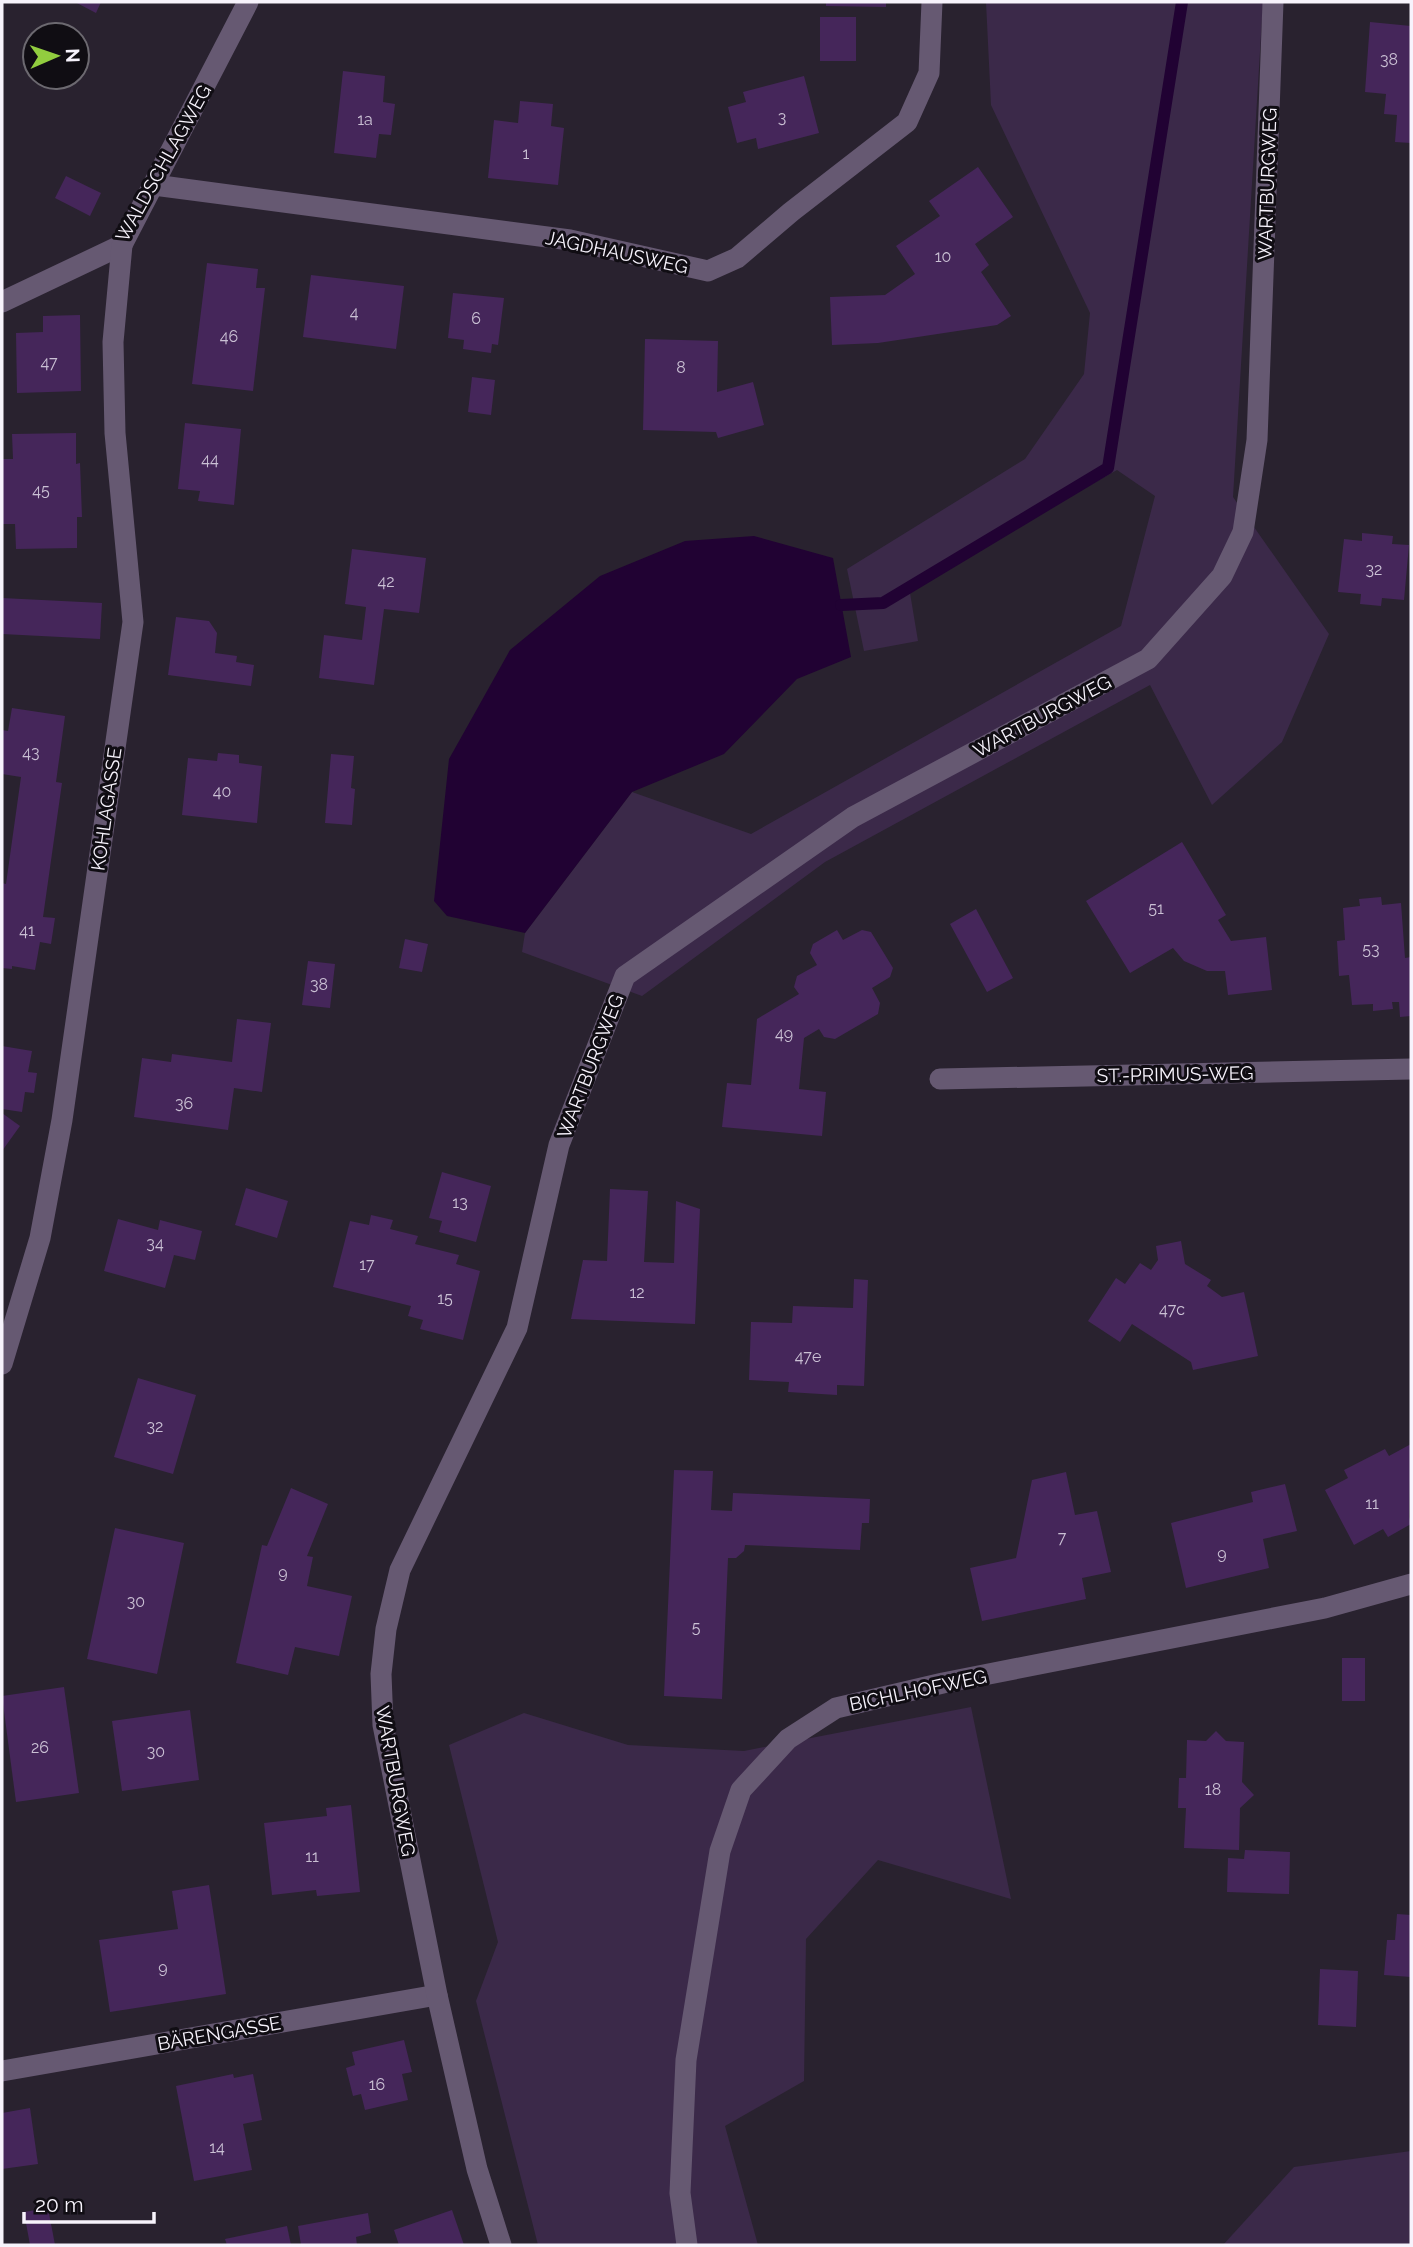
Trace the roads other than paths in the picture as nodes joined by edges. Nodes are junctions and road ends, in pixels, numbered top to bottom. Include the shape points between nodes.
1 (248, 2) edge
2 (932, 2) edge
3 (1273, 2) edge
4 (153, 186) junction
5 (122, 245) junction
6 (2, 302) edge
7 (1411, 1069) edge
8 (940, 1079) dead end
9 (2, 1364) edge
10 (1411, 1584) edge
11 (437, 1995) junction
12 (2, 2071) edge
13 (501, 2245) edge
14 (687, 2245) edge

1 - 4 street, WALDSCHLAGWEG
2 - 4 street, JAGDHAUSWEG via 929,74 907,122 737,258 708,271 570,240
3 - 11 street, WARTBURGWEG via 1257,440 1243,532 1223,576 1148,659 853,817 625,976 559,1145 517,1328 400,1570 386,1629 381,1674 383,1726
4 - 5 street, WALDSCHLAGWEG
5 - 6 street, WALDSCHLAGWEG
5 - 9 street, KOHLAGASSE via 113,342 115,433 133,622 62,1120 40,1238
7 - 8 street, ST.-PRIMUS-WEG
10 - 14 street, BICHLHOFWEG via 1325,1608 836,1708 788,1739 741,1790 720,1851 686,2060 680,2193
11 - 12 street, BÄRENGASSE
11 - 13 street, WARTBURGWEG via 477,2169

